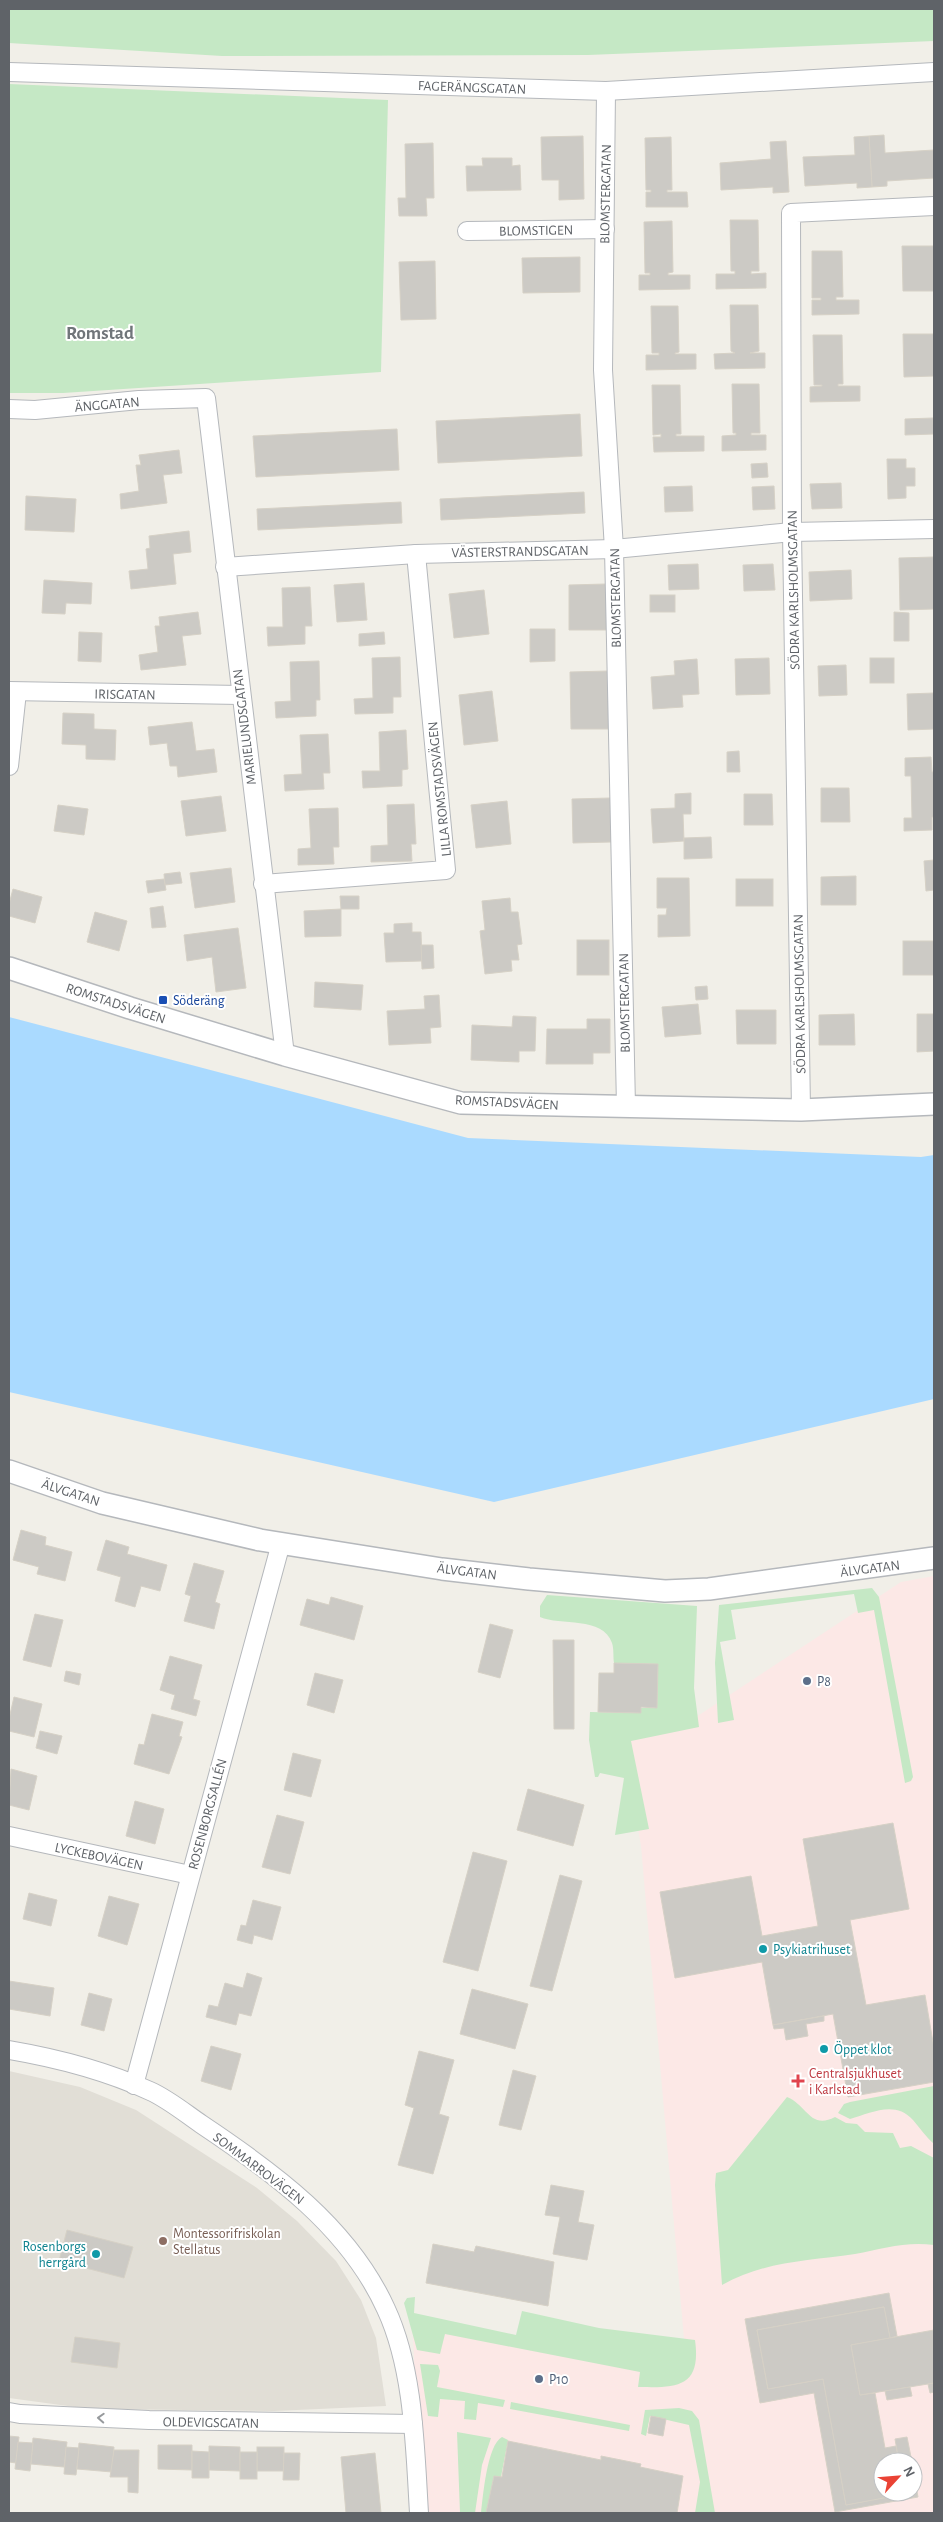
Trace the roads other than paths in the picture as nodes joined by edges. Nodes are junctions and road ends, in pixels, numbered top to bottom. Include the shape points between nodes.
1 (9, 72) edge
2 (934, 72) edge
3 (606, 91) junction
4 (934, 206) edge
5 (605, 229) junction
6 (468, 231) dead end
7 (206, 398) joint
8 (9, 409) edge
9 (934, 529) edge
10 (792, 532) junction
11 (614, 550) junction
12 (416, 554) junction
13 (225, 567) junction
14 (13, 692) edge
15 (240, 695) junction
16 (9, 766) edge
17 (262, 884) junction
18 (9, 968) edge
19 (285, 1055) junction
20 (934, 1104) edge
21 (626, 1106) junction
22 (801, 1110) junction
23 (9, 1471) edge
24 (280, 1544) junction
25 (934, 1558) edge
26 (9, 1836) edge
27 (190, 1875) junction
28 (9, 2050) edge
29 (134, 2085) junction
30 (9, 2412) edge
31 (413, 2424) junction
32 (419, 2513) edge

1 - 3 street, FAGERÄNGSGATAN
2 - 3 street, FAGERÄNGSGATAN
3 - 5 street, BLOMSTERGATAN
4 - 10 street, SÖDRA KARLSHOLMSGATAN via 791,213
5 - 6 street, BLOMSTIGEN
5 - 11 street, BLOMSTERGATAN via 603,370
7 - 8 street, ÄNGGATAN
7 - 13 street, MARIELUNDSGATAN
9 - 10 street, VÄSTERSTRANDSGATAN
10 - 11 street, VÄSTERSTRANDSGATAN
10 - 22 street, SÖDRA KARLSHOLMSGATAN
11 - 12 street, VÄSTERSTRANDSGATAN
11 - 21 street, BLOMSTERGATAN
12 - 13 street, VÄSTERSTRANDSGATAN
12 - 17 street, LILLA ROMSTADSVÄGEN via 446,870
13 - 15 street, MARIELUNDSGATAN
14 - 15 street, IRISGATAN
14 - 16 street
15 - 17 street, MARIELUNDSGATAN
17 - 19 street, MARIELUNDSGATAN
18 - 19 street, ROMSTADSVÄGEN
19 - 21 street, ROMSTADSVÄGEN via 462,1103
20 - 22 street, ROMSTADSVÄGEN
21 - 22 street, ROMSTADSVÄGEN
23 - 24 street, ÄLVGATAN via 102,1503
24 - 25 street, ÄLVGATAN via 442,1569 665,1592 709,1589
24 - 27 street, ROSENBORGSALLÉN
26 - 27 street, LYCKEBOVÄGEN
27 - 29 street, ROSENBORGSALLÉN
28 - 29 street, SOMMARROVÄGEN via 46,2056
29 - 31 street, SOMMARROVÄGEN via 152,2092 237,2148 301,2198 352,2250 387,2309 401,2351
31 -> 30 street, OLDEVIGSGATAN via 149,2420
31 - 32 street, SOMMARROVÄGEN

